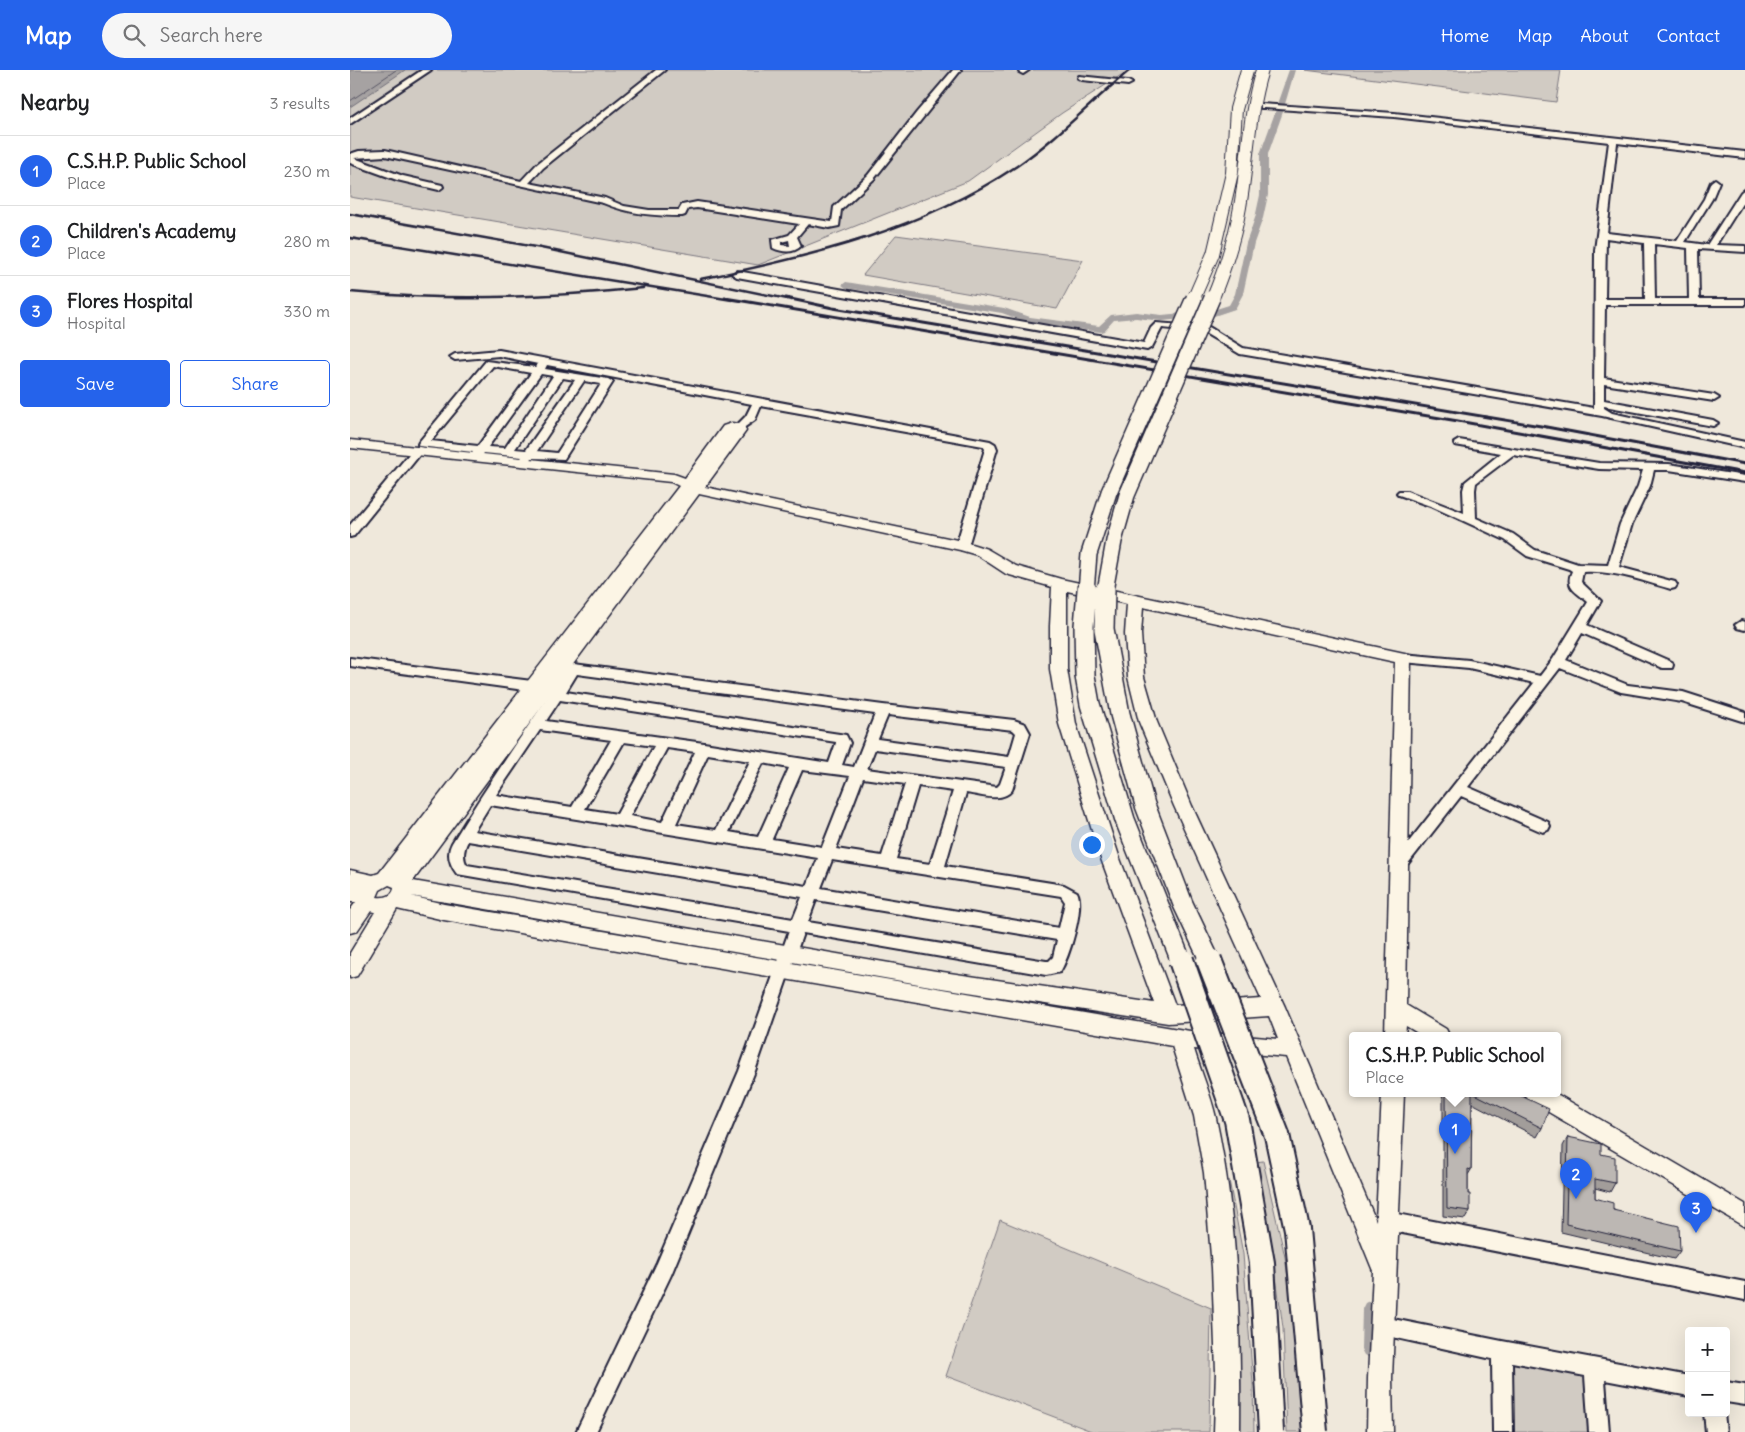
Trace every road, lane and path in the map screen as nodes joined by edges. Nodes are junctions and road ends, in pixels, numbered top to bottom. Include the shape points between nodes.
1 (427, 70) edge
2 (662, 70) edge
3 (957, 70) edge
4 (1247, 70) edge
5 (1262, 70) edge
6 (1082, 78) dead end
7 (1128, 83) dead end
8 (1264, 106) dead end
9 (350, 122) edge
10 (1614, 140) junction
11 (1745, 155) edge
12 (350, 159) edge
13 (1714, 182) dead end
14 (525, 185) junction
15 (439, 187) dead end
16 (1745, 192) edge
17 (805, 222) junction
18 (1602, 235) junction
19 (792, 237) dead end
20 (1649, 242) junction
21 (1679, 245) junction
22 (1692, 246) junction
23 (1710, 248) junction
24 (1745, 249) edge
25 (737, 274) dead end
26 (1600, 302) junction
27 (1650, 302) junction
28 (1694, 302) junction
29 (1745, 302) edge
30 (455, 357) dead end
31 (542, 366) junction
32 (560, 374) junction
33 (582, 375) junction
34 (1599, 380) junction
35 (1714, 398) dead end
36 (758, 402) junction
37 (1599, 402) junction
38 (1603, 413) junction
39 (1713, 423) dead end
40 (739, 428) joint
41 (1459, 443) dead end
42 (350, 444) edge
43 (1745, 445) edge
44 (418, 450) junction
45 (508, 452) junction
46 (1510, 452) junction
47 (478, 453) junction
48 (527, 458) junction
49 (1650, 466) junction
50 (1745, 479) edge
51 (691, 488) junction
52 (1404, 492) dead end
53 (1470, 520) junction
54 (350, 533) edge
55 (962, 546) junction
56 (1575, 568) junction
57 (1613, 568) junction
58 (1060, 584) junction
59 (1671, 584) dead end
60 (1135, 600) junction
61 (1580, 627) junction
62 (1403, 658) junction
63 (350, 662) edge
64 (1558, 662) junction
65 (1667, 665) dead end
66 (1543, 681) junction
67 (532, 686) junction
68 (556, 695) junction
69 (884, 710) junction
70 (1745, 717) edge
71 (537, 725) junction
72 (620, 736) junction
73 (663, 742) junction
74 (871, 743) junction
75 (704, 748) junction
76 (759, 757) junction
77 (1014, 763) junction
78 (798, 764) junction
79 (834, 769) junction
80 (859, 773) junction
81 (913, 780) junction
82 (961, 787) junction
83 (1458, 789) junction
84 (486, 799) junction
85 (576, 813) junction
86 (622, 820) junction
87 (1543, 826) dead end
88 (667, 827) junction
89 (464, 835) junction
90 (720, 836) junction
91 (763, 842) junction
92 (828, 852) junction
93 (888, 862) junction
94 (1397, 867) junction
95 (936, 870) junction
96 (350, 878) edge
97 (382, 892) edge
98 (812, 893) junction
99 (350, 925) edge
100 (798, 927) junction
101 (1066, 935) junction
102 (784, 962) junction
103 (350, 970) edge
104 (1275, 1007) junction
105 (1395, 1009) junction
106 (1168, 1014) junction
107 (1394, 1032) edge
108 (1434, 1032) edge
109 (1180, 1038) junction
110 (1293, 1050) junction
111 (1392, 1097) edge
112 (1543, 1097) edge
113 (1745, 1216) edge
114 (1387, 1221) junction
115 (1385, 1271) junction
116 (1745, 1291) edge
117 (1383, 1326) junction
118 (1502, 1351) junction
119 (1594, 1369) junction
120 (1685, 1385) edge
121 (1730, 1393) edge
122 (1745, 1395) edge
123 (1714, 1417) edge
124 (586, 1432) edge
125 (1227, 1432) edge
126 (1271, 1432) edge
127 (1316, 1432) edge
128 (1380, 1432) edge
129 (1504, 1432) edge
130 (1599, 1432) edge
131 (1716, 1432) edge

1 - 9 street
2 - 14 street via 540,166
3 - 17 street via 871,177 837,209 836,224
4 - 126 main road, bridge via 1236,109 1232,173 1213,254 1098,523 1089,554 1084,634 1088,694 1125,820 1192,988 1237,1120 1262,1263
5 - 127 main road, bridge via 1254,93 1240,209 1220,280 1127,495 1105,584 1104,629 1120,714 1145,805 1277,1135 1297,1229
6 - 7 street
8 - 10 street via 1394,116
10 - 11 street
10 - 18 street
12 - 14 street via 359,154 385,153
12 - 15 street via 394,176
13 - 21 street via 1708,199
14 - 17 street via 649,212 682,213 685,207 697,205
16 - 23 street
17 - 19 street
18 - 20 street
18 - 26 street
20 - 21 street
20 - 27 street
21 - 22 street
22 - 23 street
22 - 28 street
23 - 24 street
25 - 38 street via 1147,347 1160,325 1205,329 1240,351
26 - 27 street
26 - 34 street
27 - 28 street
28 - 29 street
30 - 31 street via 495,352
31 - 32 street
31 - 33 street
31 - 47 street
31 - 47 street via 490,363 423,444
32 - 33 street
32 - 45 street
33 - 36 street
33 - 48 street
33 - 48 street via 608,382 560,457
34 - 35 street
34 - 37 street
36 - 40 street via 751,418
36 - 55 street via 989,444 992,449
37 - 38 street
37 - 39 street
38 - 43 street
40 - 51 street
41 - 46 street
42 - 44 street
44 - 47 street
44 - 54 street
45 - 47 street
45 - 48 street
46 - 49 street via 1599,466
46 - 53 street via 1471,482
47 - 48 street
48 - 51 street via 664,476 678,479
49 - 50 street
49 - 57 street via 1626,524
51 - 55 street
51 - 67 street
51 - 97 street
52 - 53 street
53 - 56 street via 1509,538 1531,553
55 - 58 street via 982,552 1011,570
56 - 57 street
56 - 61 street via 1578,570 1575,584 1596,600
57 - 59 street
58 - 60 street
58 - 106 street via 1058,668 1070,737 1112,867
60 - 62 street
60 - 104 street via 1136,678 1148,722
61 - 64 street
61 - 65 street
62 - 66 street via 1469,664
62 - 94 street
63 - 67 street
64 - 66 street
64 - 70 street via 1626,688 1683,698
66 - 83 street
67 - 97 street
68 - 69 street via 574,669
68 - 71 street
68 - 79 street via 841,738 843,743
69 - 74 street
69 - 77 street via 1020,727 1023,733
71 - 72 street
71 - 84 street
72 - 73 street
72 - 85 street
73 - 75 street
73 - 86 street
74 - 77 street
74 - 80 street
75 - 76 street
75 - 88 street
76 - 78 street
76 - 90 street
77 - 82 street via 1004,790
78 - 79 street
78 - 91 street
79 - 80 street
80 - 81 street
80 - 92 street
81 - 82 street
81 - 93 street
82 - 95 street
83 - 87 street
83 - 94 street
84 - 85 street
84 - 89 street
85 - 86 street
86 - 88 street
88 - 90 street
89 - 98 street
89 - 100 street via 456,863 462,870
90 - 91 street
91 - 92 street
92 - 93 street
92 - 98 street
93 - 95 street
94 - 105 street
95 - 101 street via 1067,893 1073,902
96 - 97 street
97 - 99 street
97 - 102 street via 453,913
97 - 103 street
98 - 100 street
98 - 101 street
100 - 101 street via 1046,968 1057,964
100 - 102 street
102 - 106 street
102 - 109 street
102 - 124 street via 747,1071 664,1269
104 - 106 street
104 - 110 street
105 - 107 street
105 - 108 street
109 - 110 street
109 - 125 street via 1205,1116 1215,1173 1224,1268
110 - 115 street
111 - 114 street
112 - 113 street
114 - 115 street
114 - 116 street
115 - 117 street
117 - 118 street
117 - 128 street
118 - 119 street
118 - 129 street
119 - 120 street
119 - 130 street
121 - 122 street
123 - 131 street

